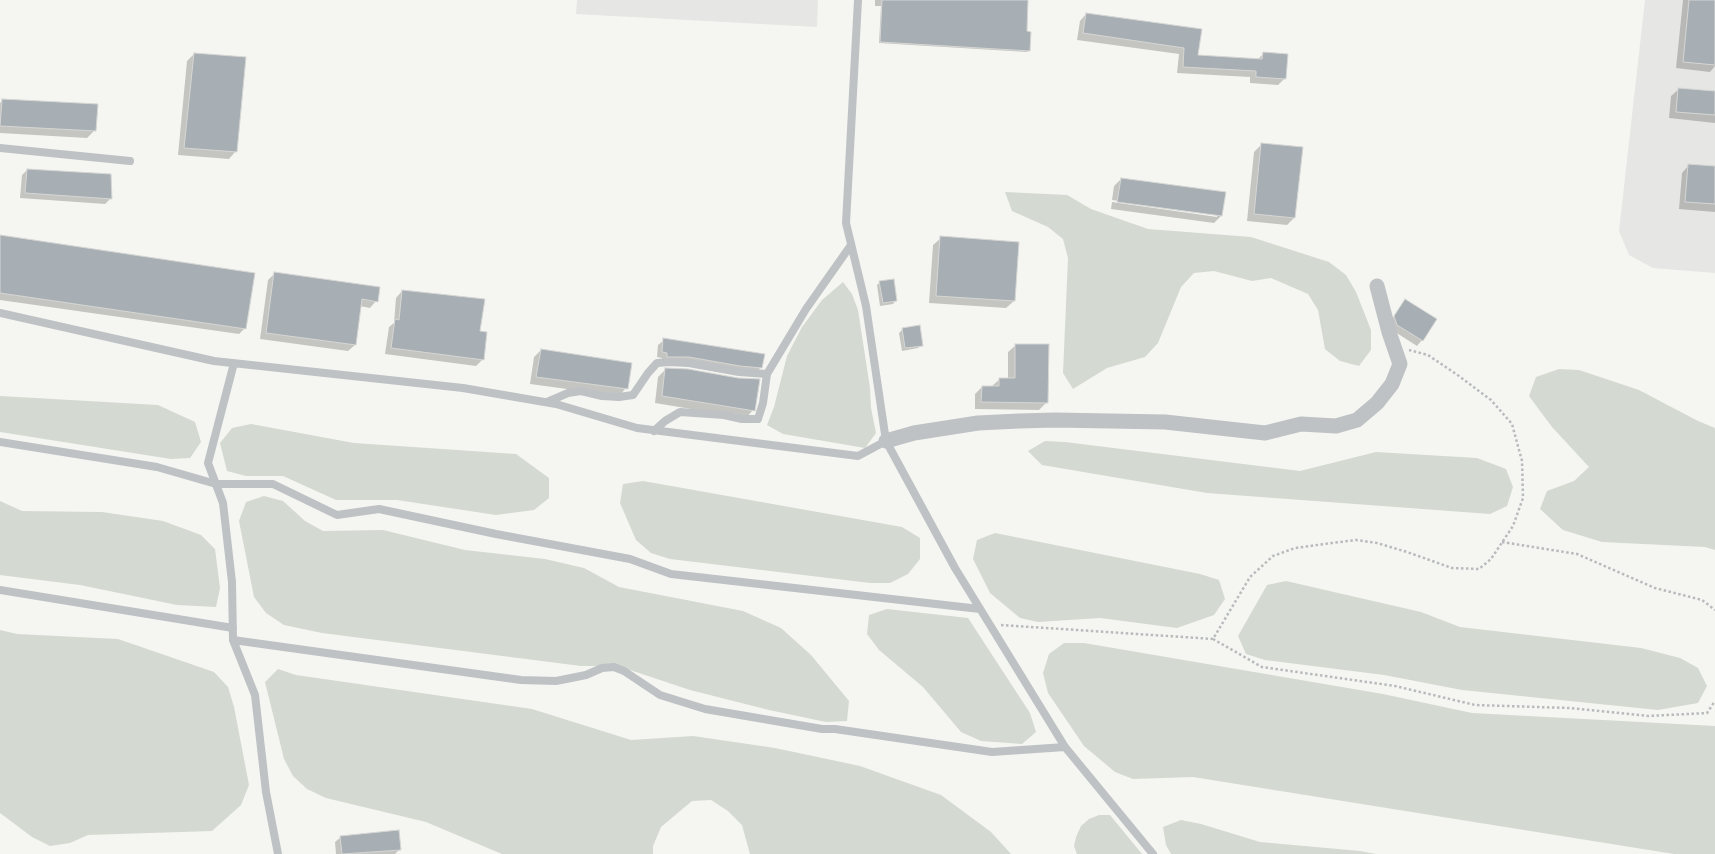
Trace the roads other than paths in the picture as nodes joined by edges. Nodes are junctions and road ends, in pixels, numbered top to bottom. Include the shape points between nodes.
1 (858, 0) edge
2 (0, 148) edge
3 (130, 161) dead end
4 (851, 245) junction
5 (1377, 286) dead end
6 (0, 313) edge
7 (234, 363) junction
8 (767, 374) junction
9 (547, 402) junction
10 (654, 430) junction
11 (886, 441) junction
12 (0, 442) edge
13 (216, 484) junction
14 (0, 590) edge
15 (980, 609) junction
16 (233, 628) junction
17 (233, 640) junction
18 (1065, 747) junction
19 (278, 854) edge
20 (1153, 854) edge

1 - 4 lane via 846,223
2 - 3 lane
4 - 8 lane via 806,309
4 - 11 lane via 866,306
5 - 11 street via 1400,364 1392,384 1357,420 1336,426 1301,424 1265,433 1165,422 1020,421 978,423
6 - 7 lane via 146,347
7 - 9 lane via 463,388
7 - 13 lane via 208,463
8 - 9 lane via 663,362 657,363 633,395 602,396 581,391
8 - 10 lane via 758,419 680,412
9 - 10 lane
10 - 11 lane via 858,456
11 - 15 lane
12 - 13 lane via 157,467
13 - 15 lane via 273,484 337,515 379,510 630,559 671,574
13 - 16 lane via 223,503 232,582
14 - 16 lane
15 - 18 lane
16 - 17 lane
17 - 18 lane via 521,680 556,681 614,667 660,694 715,711 992,752
17 - 19 lane via 255,695 266,792
18 - 20 lane

